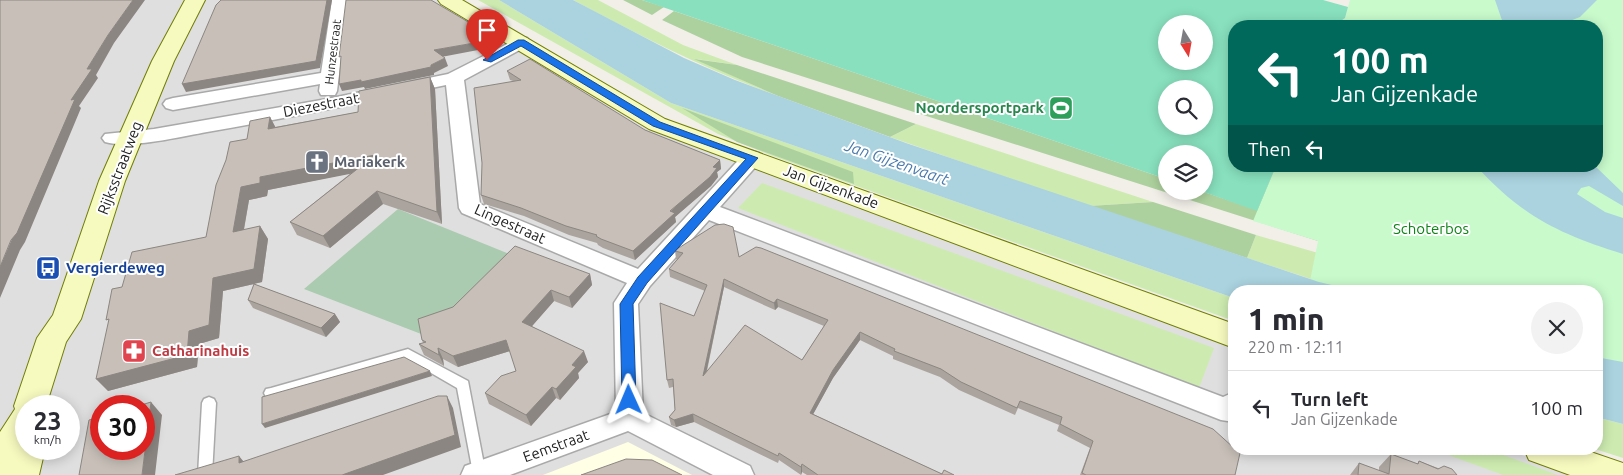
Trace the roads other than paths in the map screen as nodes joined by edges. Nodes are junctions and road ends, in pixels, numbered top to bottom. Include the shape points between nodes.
1 (177, 0) edge
2 (195, 0) edge
3 (340, 0) edge
4 (448, 0) edge
5 (521, 42) junction
6 (329, 78) junction
7 (454, 78) junction
8 (173, 104) dead end
9 (327, 105) junction
10 (121, 138) junction
11 (752, 158) junction
12 (706, 210) junction
13 (642, 280) junction
14 (1228, 334) edge
15 (271, 393) edge
16 (36, 395) edge
17 (209, 403) dead end
18 (1228, 411) edge
19 (630, 419) junction
20 (15, 442) edge
21 (1557, 455) edge
22 (24, 460) edge
23 (0, 472) edge
24 (477, 474) edge
25 (22, 475) edge
26 (205, 475) edge
27 (740, 475) edge
28 (1612, 475) edge

1 - 10 street, Rijksstraatweg via 141,64
2 - 10 street, Rijksstraatweg
3 - 6 street, Hunzestraat
4 - 5 street, Jan Gijzenkade
5 - 7 street, Diezestraat
5 - 11 street, Jan Gijzenkade via 657,124
6 - 8 street, Diezestraat
6 - 9 street, Hunzestraat
7 - 9 street, Diezestraat
7 - 13 street, Lingestraat via 470,208
9 - 10 street, Diezestraat
10 - 16 street, Rijksstraatweg via 112,181 66,319 52,338
11 - 12 street
11 - 14 street, Jan Gijzenkade
12 - 13 street
12 - 18 street
13 - 19 street via 626,304
15 - 24 lane via 408,354 463,385
17 - 26 lane
19 - 24 street, Eemstraat
19 - 27 street
20 - 23 street, Rijksstraatweg via 6,452
21 - 28 street
22 - 25 street, Rijksstraatweg

